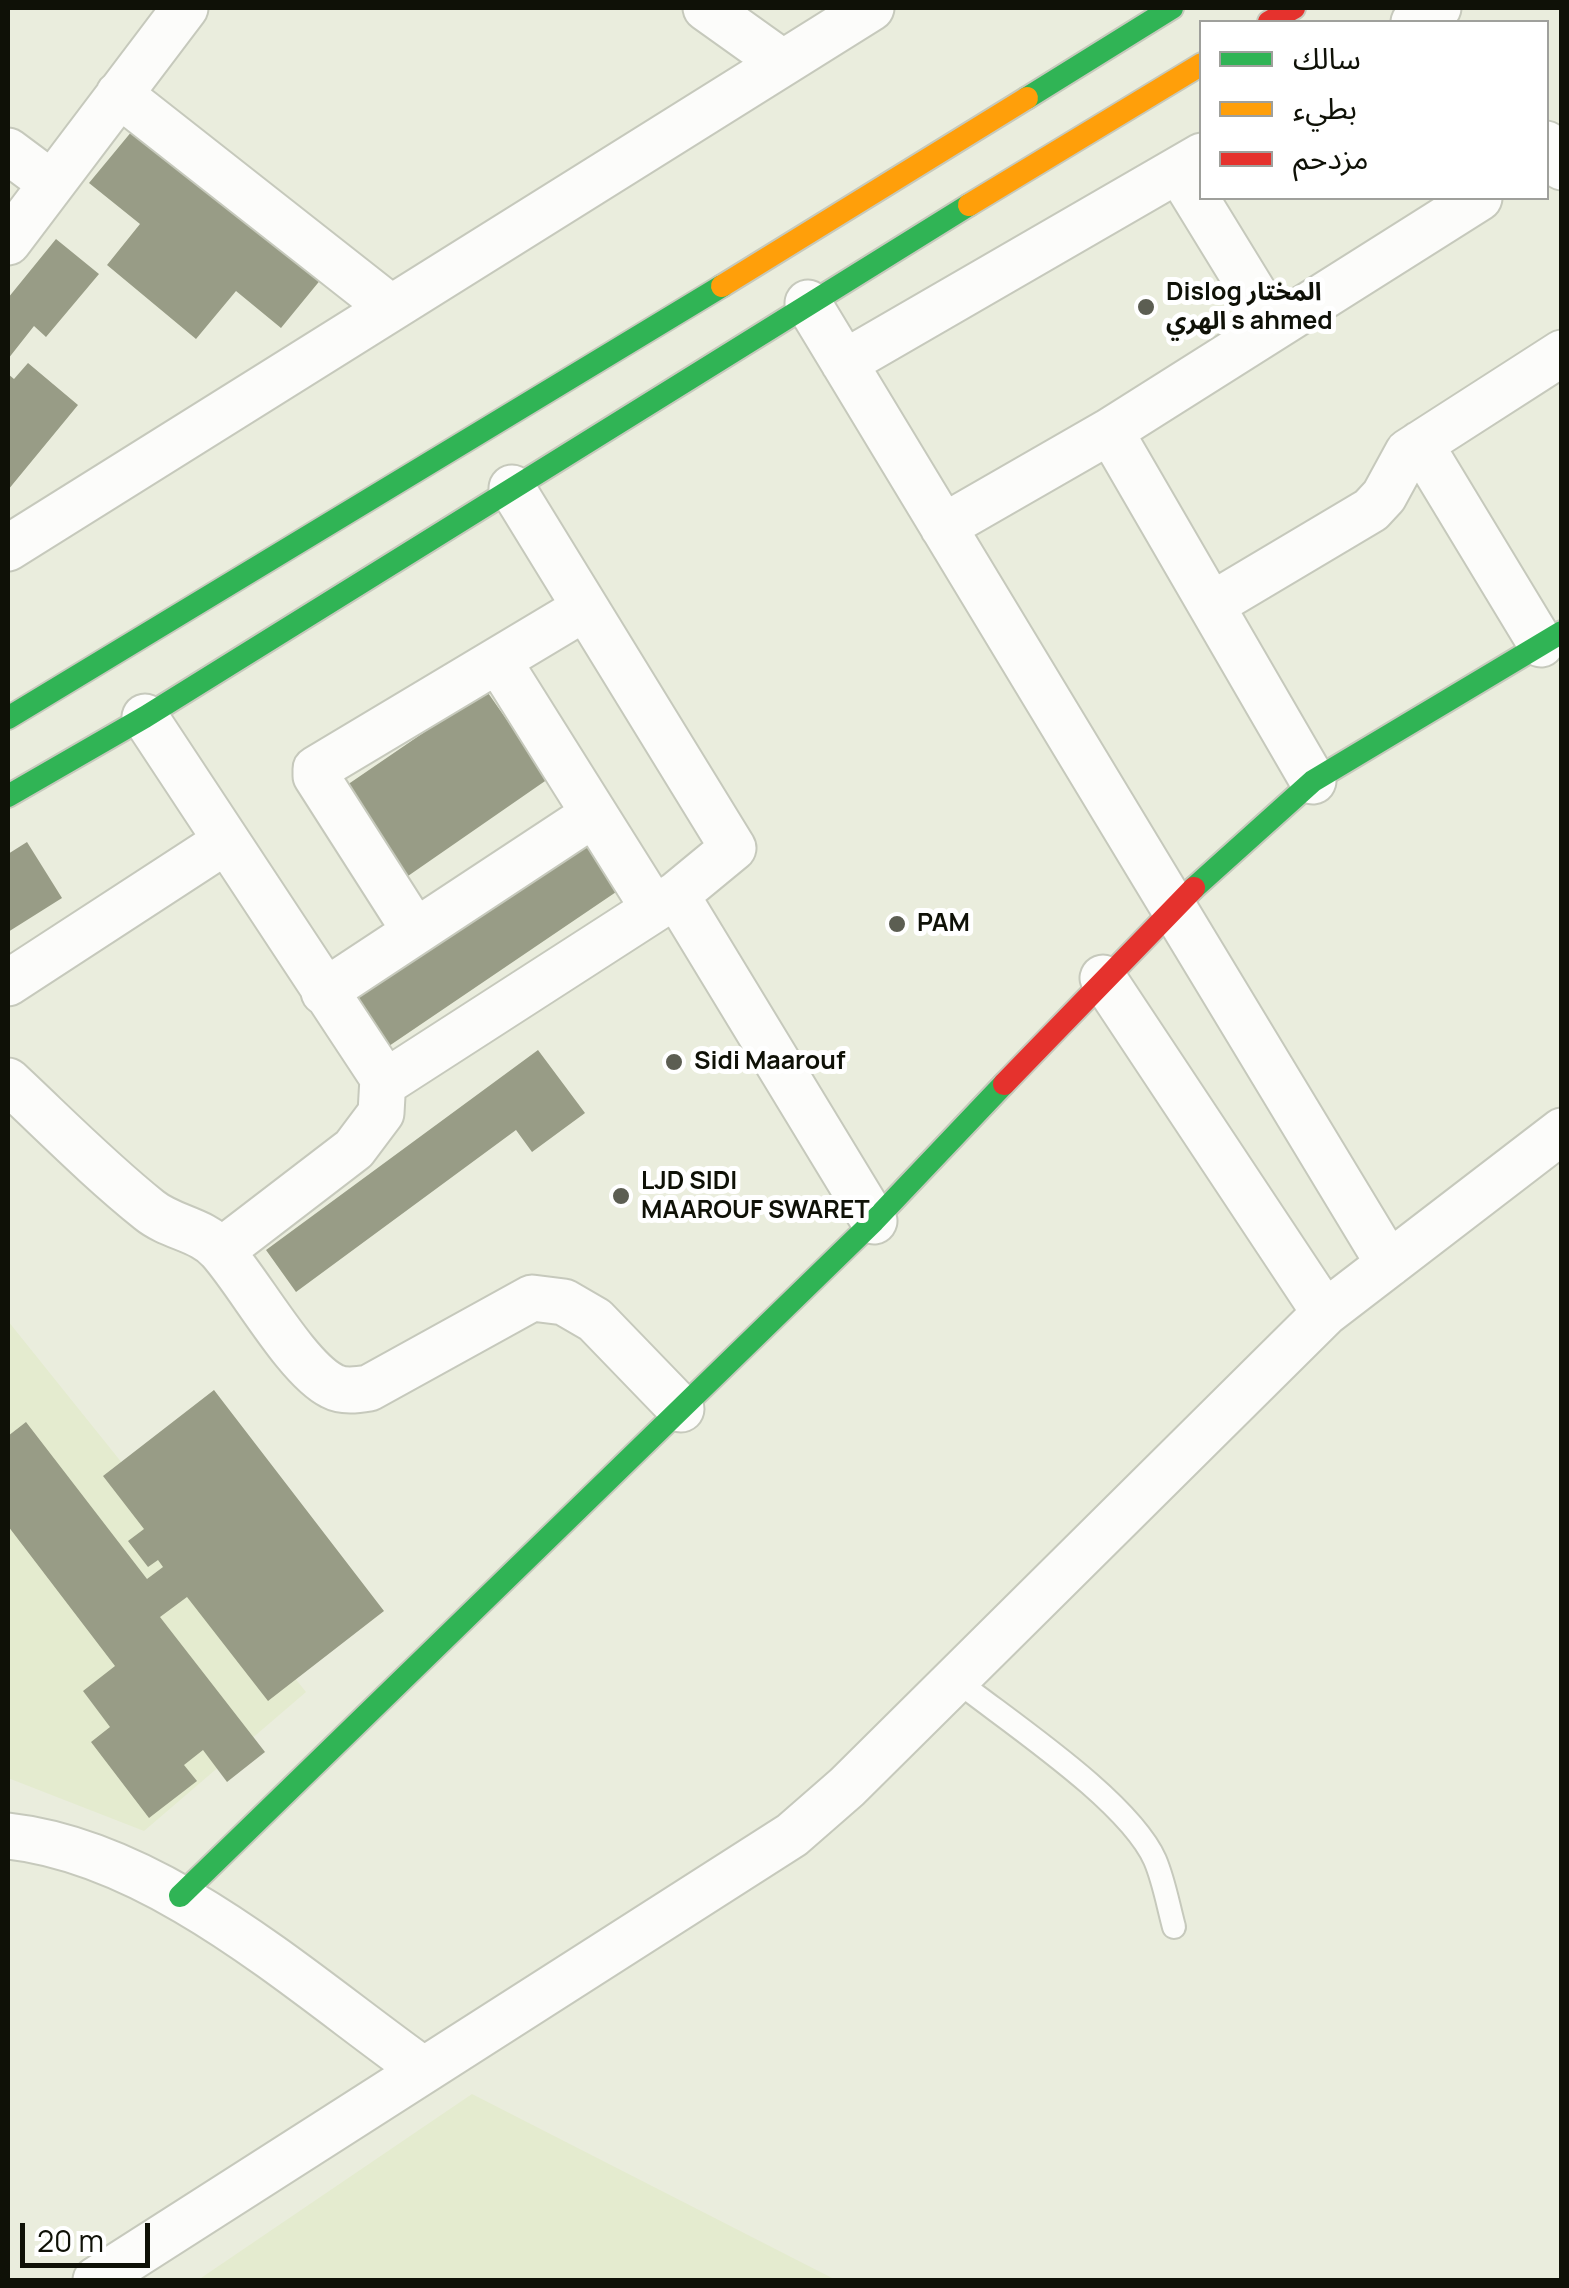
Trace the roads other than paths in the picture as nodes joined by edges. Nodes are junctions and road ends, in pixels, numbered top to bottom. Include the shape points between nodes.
1 (185, 8) edge
2 (706, 8) edge
3 (871, 8) edge
4 (1172, 8) edge
5 (783, 63) junction
6 (1199, 66) edge
7 (118, 94) junction
8 (8, 152) edge
9 (1190, 164) edge
10 (50, 183) junction
11 (1209, 200) edge
12 (1476, 200) edge
13 (8, 242) edge
14 (753, 302) junction
15 (808, 303) junction
16 (392, 308) junction
17 (1274, 326) junction
18 (1562, 353) edge
19 (844, 363) junction
20 (1110, 431) junction
21 (1420, 444) junction
22 (512, 488) junction
23 (942, 527) junction
24 (8, 548) edge
25 (1213, 604) junction
26 (585, 608) junction
27 (1551, 638) edge
28 (499, 662) junction
29 (145, 716) junction
30 (8, 718) edge
31 (1313, 780) junction
32 (8, 796) edge
33 (594, 814) junction
34 (226, 841) junction
35 (665, 902) junction
36 (1171, 908) junction
37 (415, 931) junction
38 (1103, 978) junction
39 (8, 983) edge
40 (324, 992) junction
41 (383, 1078) junction
42 (8, 1081) edge
43 (1562, 1131) edge
44 (874, 1221) junction
45 (221, 1251) junction
46 (1390, 1264) junction
47 (1325, 1313) junction
48 (680, 1409) junction
49 (956, 1680) junction
50 (8, 1836) edge
51 (180, 1896) junction
52 (1174, 1927) dead end
53 (422, 2069) junction
54 (96, 2280) edge

1 - 7 street
2 - 5 street
3 - 5 street
4 - 14 street
5 - 16 street
6 - 15 street
7 - 10 street
7 - 16 street
8 - 10 street
9 - 19 street
10 - 13 street
11 - 17 street
12 - 17 street
14 - 15 street
14 - 22 street
14 - 30 street
15 - 19 street
16 - 24 street
17 - 20 street
18 - 21 street
19 - 23 street
20 - 23 street
20 - 25 street
21 - 25 street via 1371,510
21 - 27 street
22 - 26 street
22 - 29 street
23 - 36 street
25 - 31 street
26 - 28 street
26 - 35 street via 732,843 730,854
27 - 31 street
28 - 33 street
28 - 37 street via 316,769
29 - 32 street
29 - 34 street
31 - 36 street
33 - 35 street
33 - 37 street
34 - 39 street
34 - 40 street
35 - 41 street
35 - 44 street
36 - 38 street
36 - 46 street
37 - 40 street
38 - 44 street
38 - 47 street
40 - 41 street
41 - 45 street via 381,1113 354,1150
42 - 45 street via 148,1210 179,1230 205,1236
43 - 46 street
44 - 48 street
45 - 48 street via 331,1386 369,1388 532,1298 564,1302 594,1320
46 - 47 street
47 - 49 street
48 - 51 street
49 - 52 lane via 1138,1833 1154,1860
49 - 53 street via 792,1835
50 - 51 street via 52,1841
51 - 53 street
53 - 54 street

